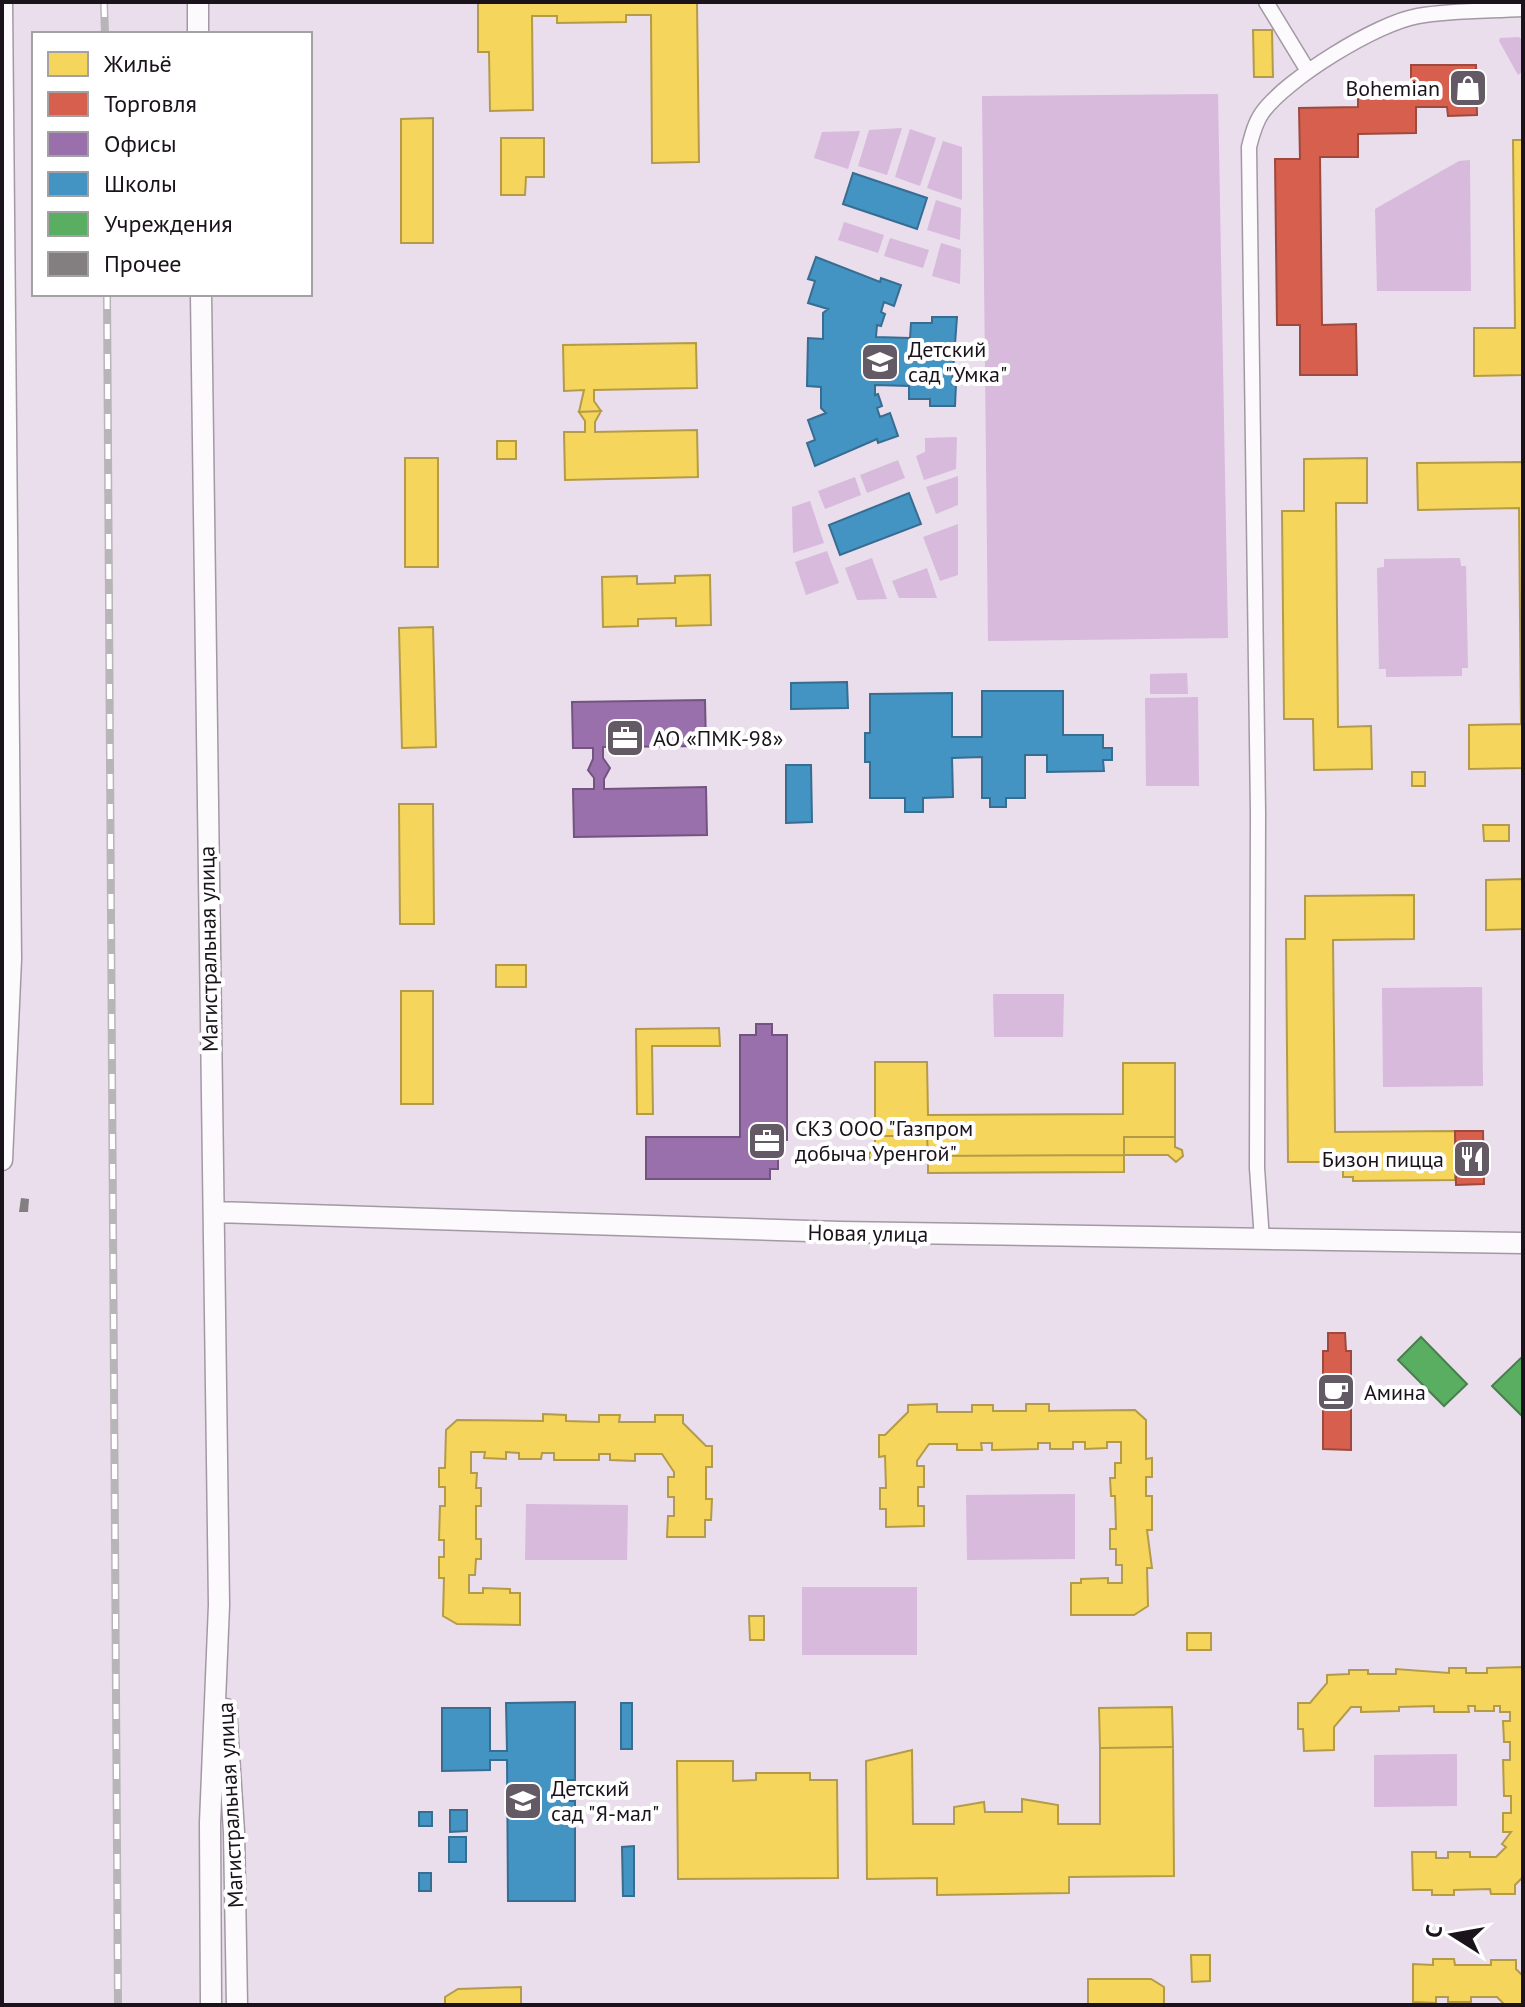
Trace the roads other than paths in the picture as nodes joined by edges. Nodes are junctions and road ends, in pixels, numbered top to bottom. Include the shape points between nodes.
1 (2, 2) edge
2 (198, 2) edge
3 (1266, 2) edge
4 (1523, 9) edge
5 (198, 32) edge
6 (1308, 71) junction
7 (201, 296) edge
8 (2, 1160) edge
9 (214, 1212) junction
10 (1262, 1240) junction
11 (1523, 1243) edge
12 (219, 1605) junction
13 (211, 1923) junction
14 (204, 2005) edge
15 (211, 2005) edge
16 (237, 2005) edge

1 - 8 main road via 11,912
2 - 5 main road
3 - 6 street
4 - 6 street via 1404,19
6 - 10 street via 1262,113 1247,165
7 - 9 main road, Магистральная улица
9 - 10 main road, Новая улица
9 - 12 main road, Магистральная улица
10 - 11 main road, Новая улица
12 - 13 main road, Магистральная улица
12 - 16 main road, Магистральная улица via 234,1832
13 - 14 main road
13 - 15 main road, Магистральная улица

